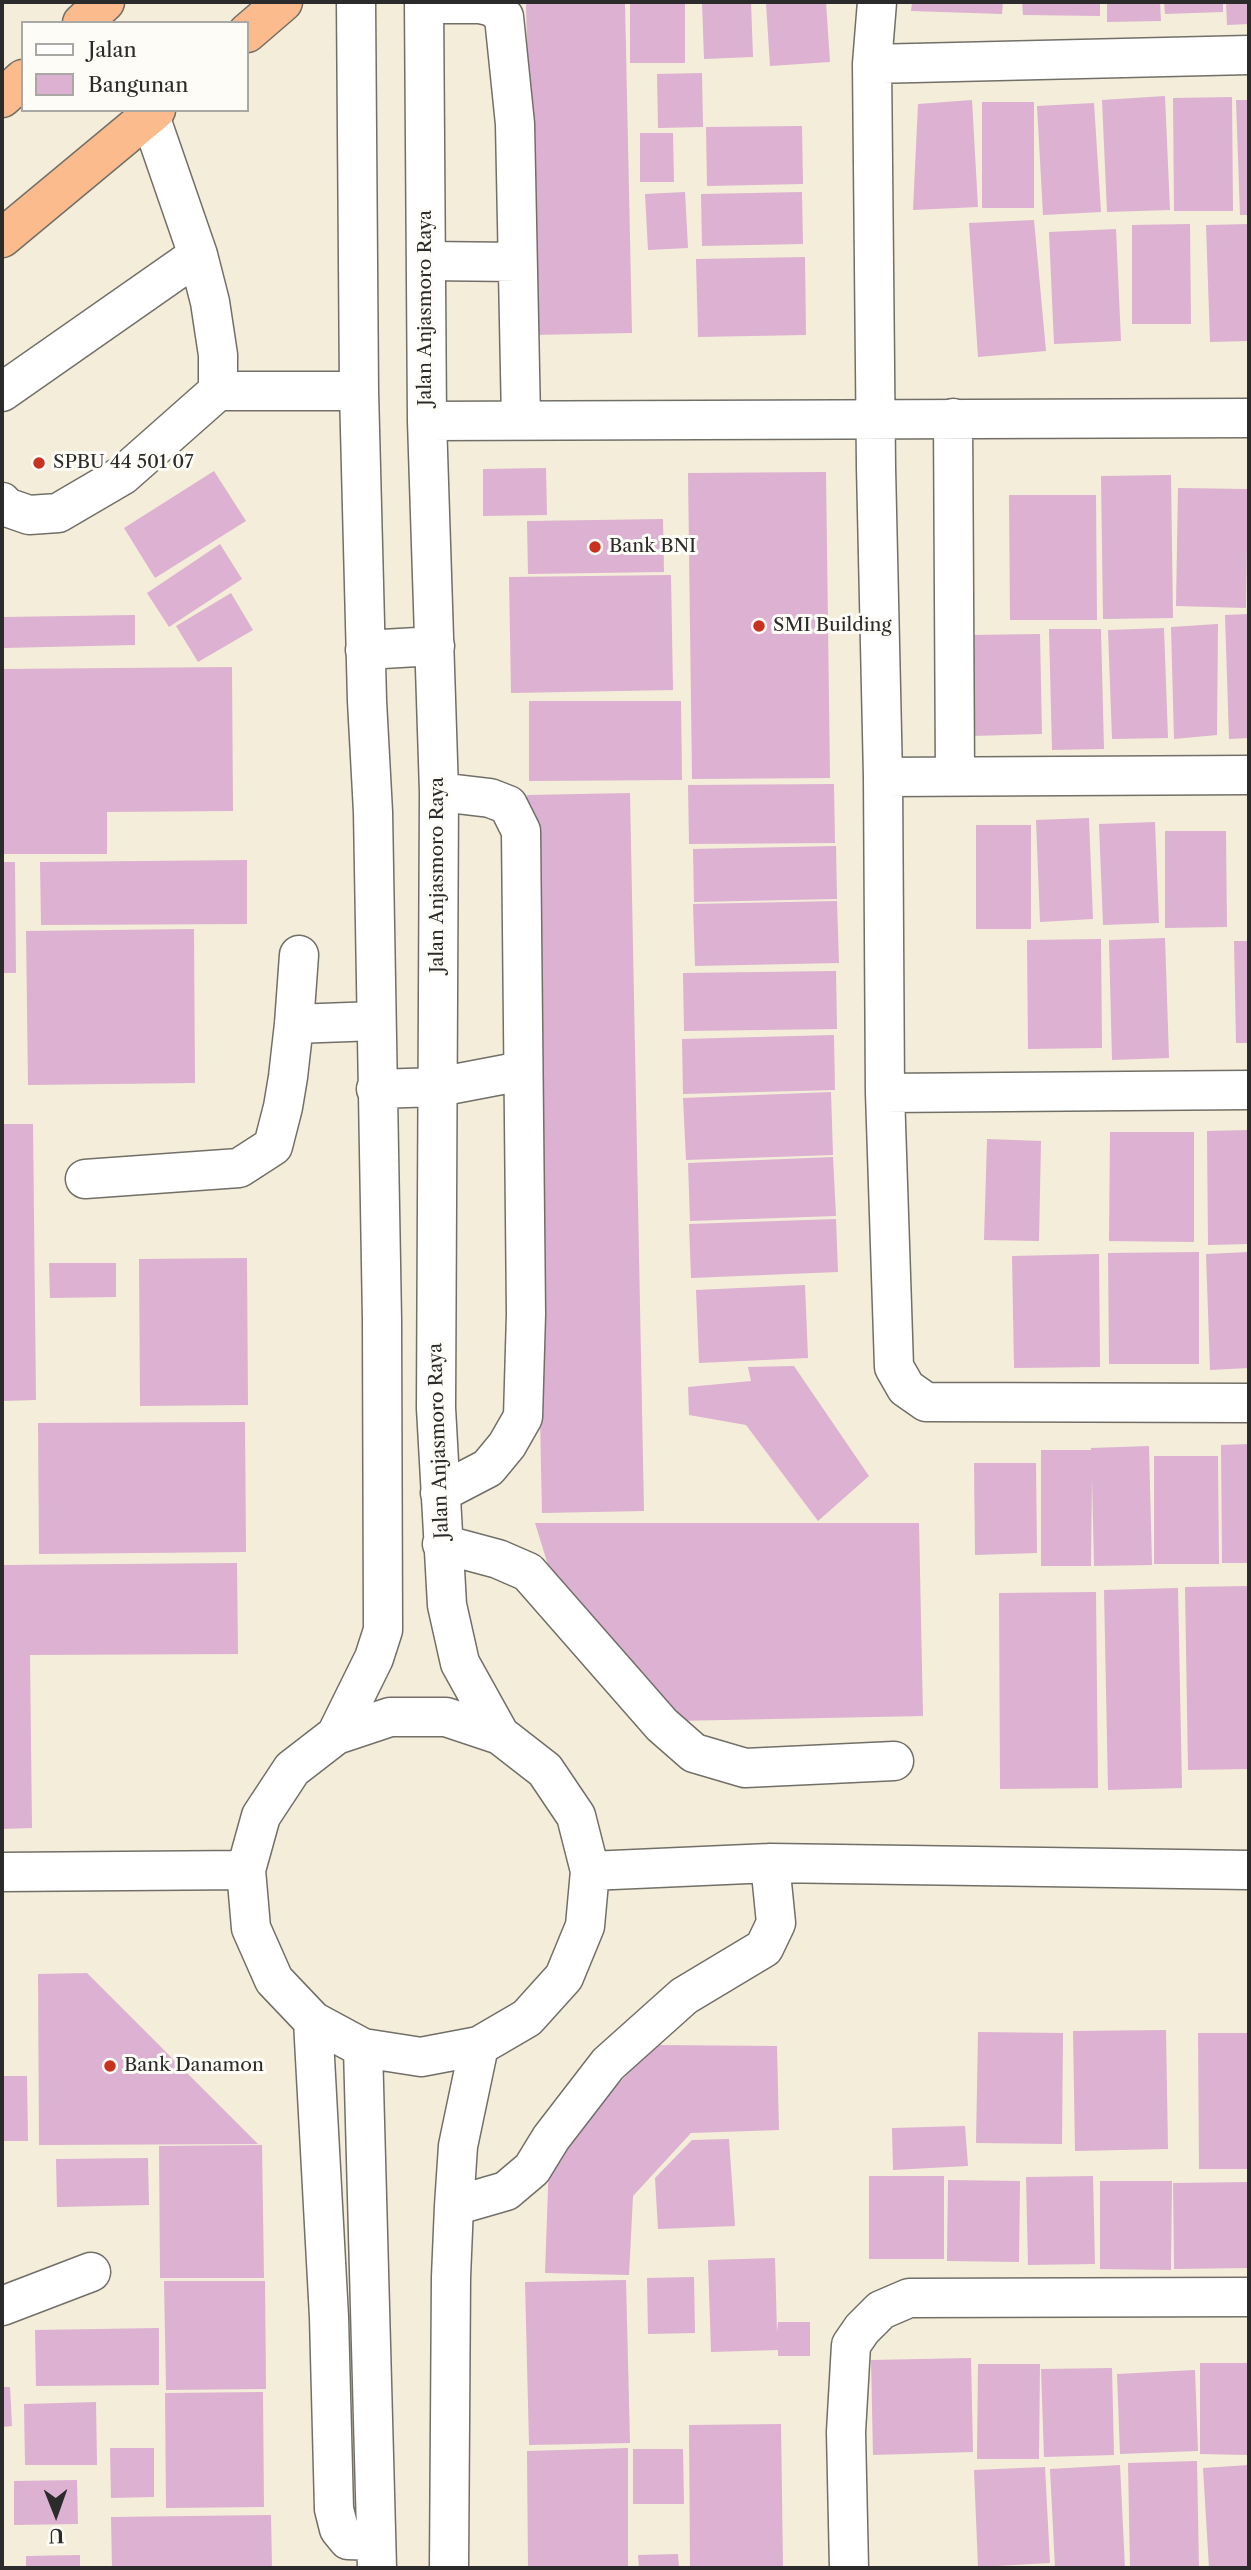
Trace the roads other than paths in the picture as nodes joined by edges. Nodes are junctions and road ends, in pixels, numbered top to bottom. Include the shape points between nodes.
1 (105, 2) edge
2 (283, 2) edge
3 (356, 2) edge
4 (877, 2) edge
5 (424, 3) edge
6 (84, 21) edge
7 (248, 32) edge
8 (1249, 55) edge
9 (872, 64) junction
10 (21, 81) edge
11 (2, 98) edge
12 (153, 113) edge
13 (2, 238) edge
14 (198, 255) junction
15 (426, 261) junction
16 (517, 262) junction
17 (218, 391) junction
18 (359, 391) junction
19 (2, 392) edge
20 (953, 418) junction
21 (1249, 418) edge
22 (876, 420) junction
23 (427, 421) junction
24 (521, 421) junction
25 (2, 502) edge
26 (435, 646) junction
27 (365, 650) junction
28 (955, 775) junction
29 (1249, 775) edge
30 (883, 777) junction
31 (439, 792) junction
32 (299, 955) dead end
33 (376, 1021) junction
34 (294, 1024) junction
35 (522, 1071) junction
36 (438, 1087) junction
37 (376, 1088) junction
38 (1249, 1090) edge
39 (885, 1094) junction
40 (85, 1179) dead end
41 (1249, 1403) edge
42 (440, 1493) junction
43 (442, 1544) junction
44 (336, 1735) junction
45 (500, 1735) junction
46 (894, 1761) dead end
47 (771, 1863) junction
48 (246, 1870) junction
49 (1249, 1870) edge
50 (590, 1871) junction
51 (2, 1872) edge
52 (313, 2021) junction
53 (479, 2046) junction
54 (363, 2049) junction
55 (454, 2206) junction
56 (91, 2272) dead end
57 (1249, 2297) edge
58 (2, 2306) edge
59 (369, 2315) junction
60 (329, 2317) junction
61 (332, 2430) junction
62 (373, 2431) junction
63 (376, 2555) edge
64 (449, 2568) edge
65 (849, 2568) edge

1 - 6 highway
2 - 7 highway
3 - 18 street
4 - 9 street
5 - 15 street, Jalan Anjasmoro Raya
5 - 16 street via 480,4 493,7 504,17 514,124
8 - 9 street
9 - 22 street
10 - 11 highway
12 - 13 highway
12 - 14 street
14 - 17 street via 218,355
14 - 19 street
15 - 16 street
15 - 23 street, Jalan Anjasmoro Raya
16 - 24 street
17 - 18 street
17 - 25 street via 123,475 58,513 29,515
18 - 27 street
20 - 21 street
20 - 22 street
20 - 28 street
22 - 24 street
22 - 30 street
23 - 24 street
23 - 26 street, Jalan Anjasmoro Raya
26 - 27 street
26 - 31 street, Jalan Anjasmoro Raya
27 - 33 street
28 - 29 street
28 - 30 street
30 - 39 street
31 - 35 street via 490,798 508,805 521,831
31 - 36 street, Jalan Anjasmoro Raya
32 - 34 street
33 - 34 street
33 - 37 street
34 - 40 street via 273,1146 239,1168
35 - 36 street
35 - 42 street via 523,1417 488,1468
36 - 37 street
36 - 42 street, Jalan Anjasmoro Raya via 436,1408
37 - 44 street via 383,1630
38 - 39 street
39 - 41 street via 894,1367 906,1388 926,1402
42 - 43 street, Jalan Anjasmoro Raya
43 - 45 street, Jalan Anjasmoro Raya via 447,1605 460,1663
43 - 46 street via 528,1572 662,1725 694,1753 745,1768
44 - 45 street via 390,1717 446,1717
44 - 48 street via 292,1769 261,1816
45 - 50 street via 545,1770 576,1816
47 - 49 street
47 - 50 street
47 - 55 street via 776,1923 764,1948 684,1996 608,2064 532,2169 506,2191
48 - 51 street
48 - 52 street via 251,1928 274,1980
50 - 53 street via 585,1926 564,1977 527,2018
52 - 54 street
52 - 60 street
53 - 54 street via 421,2057
53 - 55 street via 458,2146
54 - 59 street
55 - 64 street
56 - 58 street
57 - 65 street via 909,2298 881,2310 851,2345 846,2432
59 - 60 street
59 - 62 street
60 - 61 street
61 - 62 street
61 - 63 street via 338,2529
62 - 63 street

